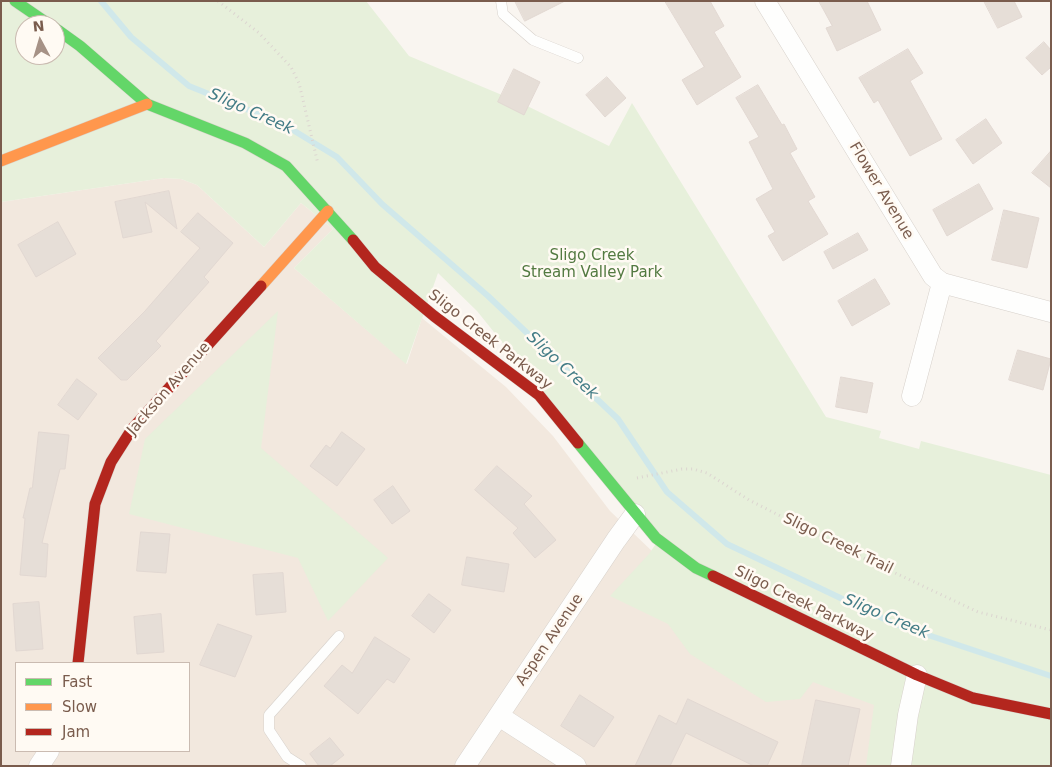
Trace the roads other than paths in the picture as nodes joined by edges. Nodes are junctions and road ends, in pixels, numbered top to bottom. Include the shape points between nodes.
1 (15, 1) edge
2 (501, 1) edge
3 (765, 1) edge
4 (35, 15) edge
5 (65, 35) edge
6 (578, 58) dead end
7 (147, 104) junction
8 (1, 161) edge
9 (328, 211) junction
10 (942, 283) junction
11 (1051, 312) edge
12 (912, 396) dead end
13 (635, 514) junction
14 (339, 636) dead end
15 (78, 662) edge
16 (917, 675) junction
17 (1051, 714) edge
18 (499, 716) junction
19 (48, 752) edge
20 (39, 766) edge
21 (301, 766) edge
22 (465, 766) edge
23 (576, 766) edge
24 (901, 766) edge

1 - 4 street
2 - 6 lane via 503,14 533,40
3 - 10 street, Flower Avenue via 933,276
5 - 7 street, Sligo Creek Parkway
7 - 8 street
7 - 9 street, Sligo Creek Parkway via 245,143 286,166
9 - 13 street, Sligo Creek Parkway via 376,267 434,316 539,395
9 - 15 street, Jackson Avenue via 132,429 111,462 95,504
10 - 11 street
10 - 12 street
13 - 16 street, Sligo Creek Parkway via 656,538 696,568
13 - 18 street, Aspen Avenue
14 - 21 lane via 269,715 270,730 287,757
16 - 17 street, Sligo Creek Parkway via 973,698
16 - 24 street
18 - 22 street, Aspen Avenue
18 - 23 street
19 - 20 street

